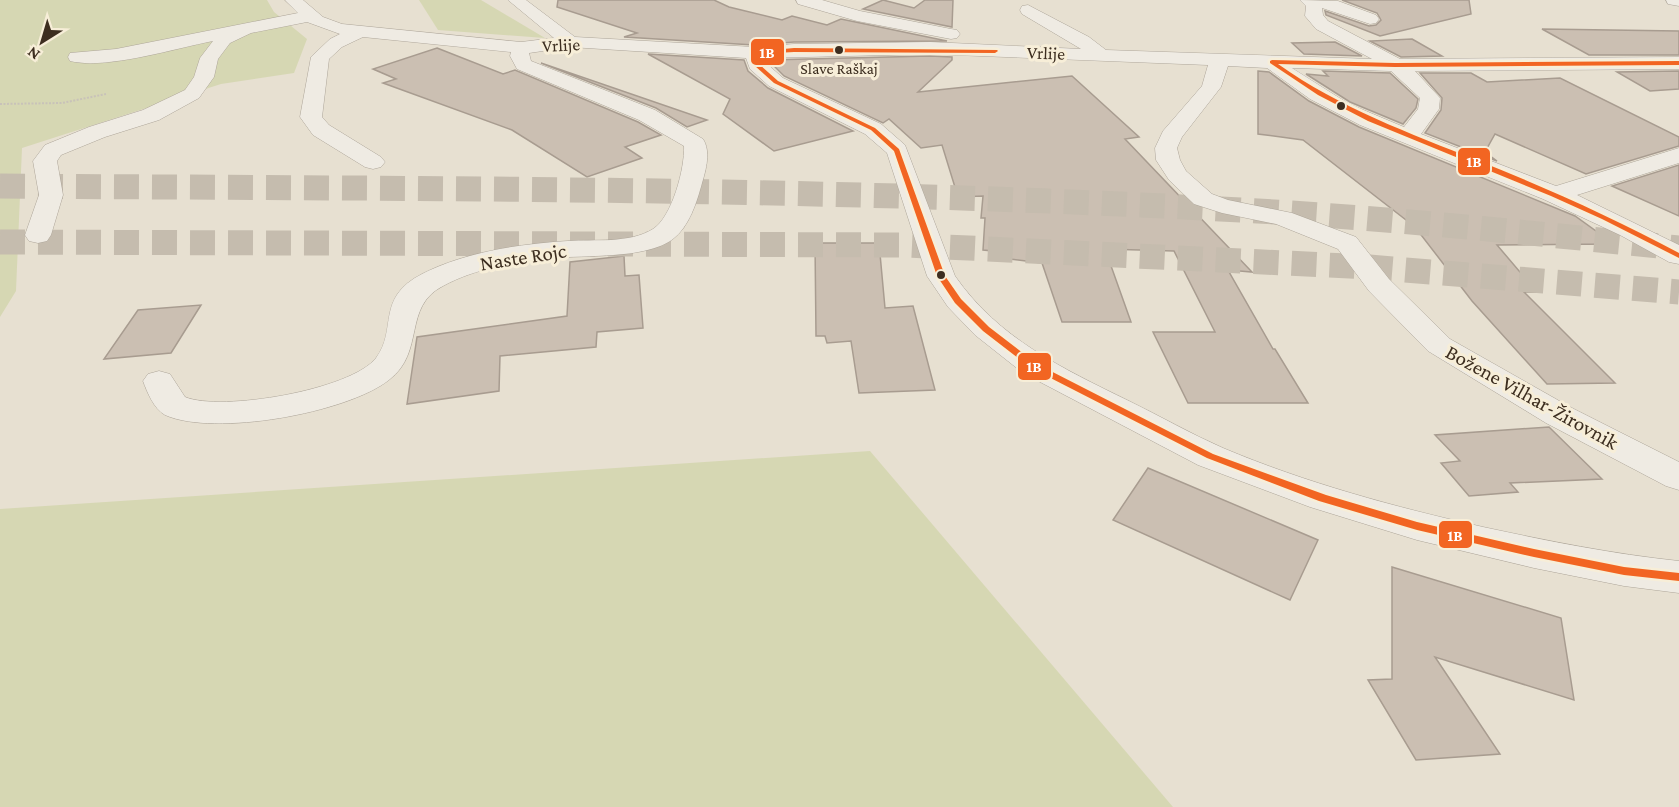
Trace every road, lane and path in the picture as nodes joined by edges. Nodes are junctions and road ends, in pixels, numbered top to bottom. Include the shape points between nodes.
1 (293, 0) edge
2 (516, 0) edge
3 (804, 0) edge
4 (1309, 0) edge
5 (1674, 0) edge
6 (1679, 2) edge
7 (1028, 10) dead end
8 (310, 16) junction
9 (1370, 19) dead end
10 (244, 31) junction
11 (359, 33) junction
12 (570, 42) junction
13 (1634, 44) dead end
14 (521, 48) junction
15 (995, 51) junction
16 (754, 53) junction
17 (1101, 55) junction
18 (77, 57) dead end
19 (1219, 60) junction
20 (1272, 62) junction
21 (1676, 63) edge
22 (1395, 65) junction
23 (107, 93) dead end
24 (0, 104) edge
25 (1408, 136) junction
26 (1679, 155) edge
27 (373, 162) dead end
28 (1557, 195) junction
29 (38, 235) dead end
30 (1679, 256) edge
31 (159, 381) dead end
32 (1679, 477) edge
33 (1679, 577) edge

1 - 8 street, Vrlije
2 - 12 street
3 - 15 street via 857,16 954,35
4 - 9 street
4 - 22 street via 1322,25
5 - 6 street
7 - 17 street
8 - 10 street
8 - 11 street, Vrlije via 339,30
10 - 18 street via 116,55
10 - 29 street via 219,45 192,94 152,115 53,150 45,161 51,195
11 - 14 street, Vrlije
11 - 27 street via 320,57 311,117 314,124
12 - 14 street, Vrlije
12 - 16 street, Vrlije
13 - 21 street
14 - 31 street, Naste Rojc via 519,56 524,65 647,115 695,144 697,154 691,180 677,218 664,234 623,245 530,253 459,269 430,281 411,294 402,310 397,351 384,369 358,384 306,403 187,411 174,406
15 - 16 street, Vrlije via 828,49
15 - 17 street, Vrlije
16 - 33 street via 757,65 776,82 873,129 897,150 941,276 986,329 1034,366 1210,456 1323,498 1417,526 1534,553 1624,571
17 - 19 street, Vrlije
19 - 20 street, Vrlije
19 - 32 street, Božene Vilhar-Žirovnik via 1211,87 1166,148 1168,160 1178,175 1203,199 1283,218 1347,243 1378,285 1439,345 1558,415
20 - 22 street, Vrlije
20 - 25 street via 1344,109
21 - 22 street, Vrlije
22 - 25 street via 1421,85 1430,98 1428,109
23 - 24 path via 62,103
25 - 28 street
26 - 28 street via 1654,166 1590,181
28 - 30 street

